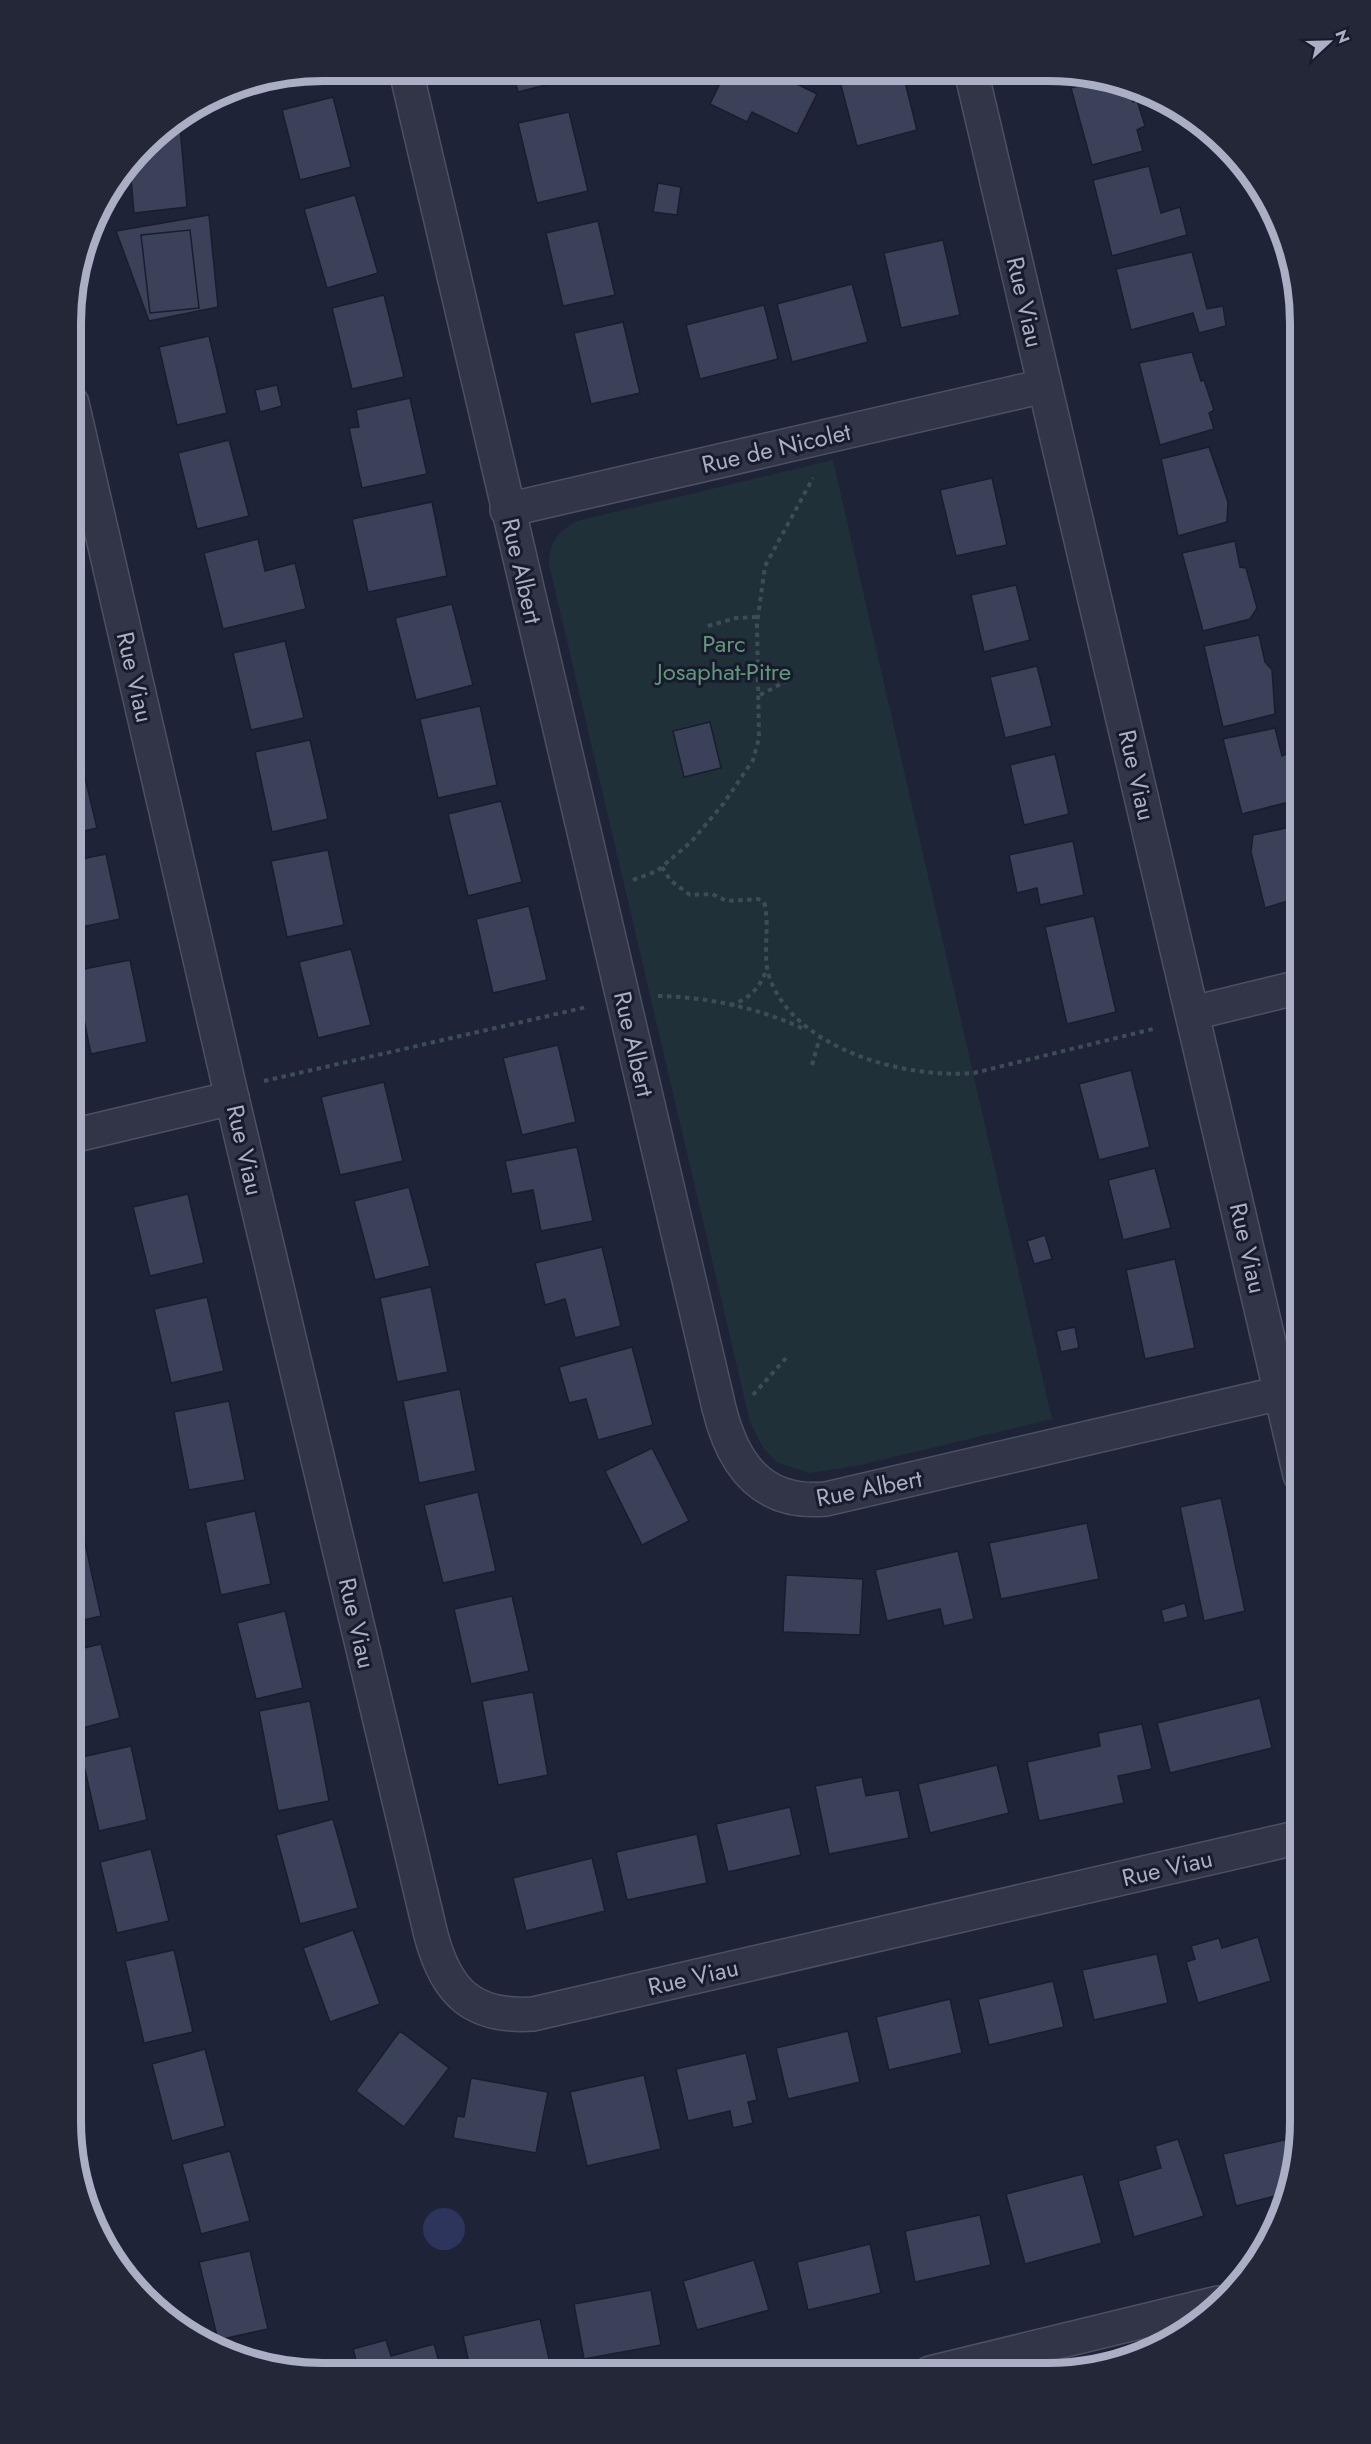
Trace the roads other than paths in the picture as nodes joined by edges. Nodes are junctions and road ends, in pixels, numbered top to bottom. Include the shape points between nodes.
1 (408, 81) edge
2 (973, 81) edge
3 (1044, 386) junction
4 (81, 439) edge
5 (507, 510) junction
6 (1290, 990) edge
7 (1180, 1019) junction
8 (246, 1090) junction
9 (81, 1134) edge
10 (1281, 1393) junction
11 (1290, 1432) edge
12 (1290, 1839) edge
13 (1203, 2307) edge
14 (971, 2363) edge

1 - 5 street, Rue Albert
2 - 3 street, Rue Viau
3 - 5 street, Rue de Nicolet
3 - 7 street, Rue Viau
4 - 8 street, Rue Viau
5 - 10 street, Rue Albert via 719,1408 729,1444 748,1472 780,1494 806,1501 852,1494
6 - 7 street
7 - 10 street, Rue Viau
8 - 9 street
8 - 12 street, Rue Viau via 431,1935 445,1974 469,2002 501,2014 533,2014
10 - 11 street, Rue Viau
13 - 14 street

